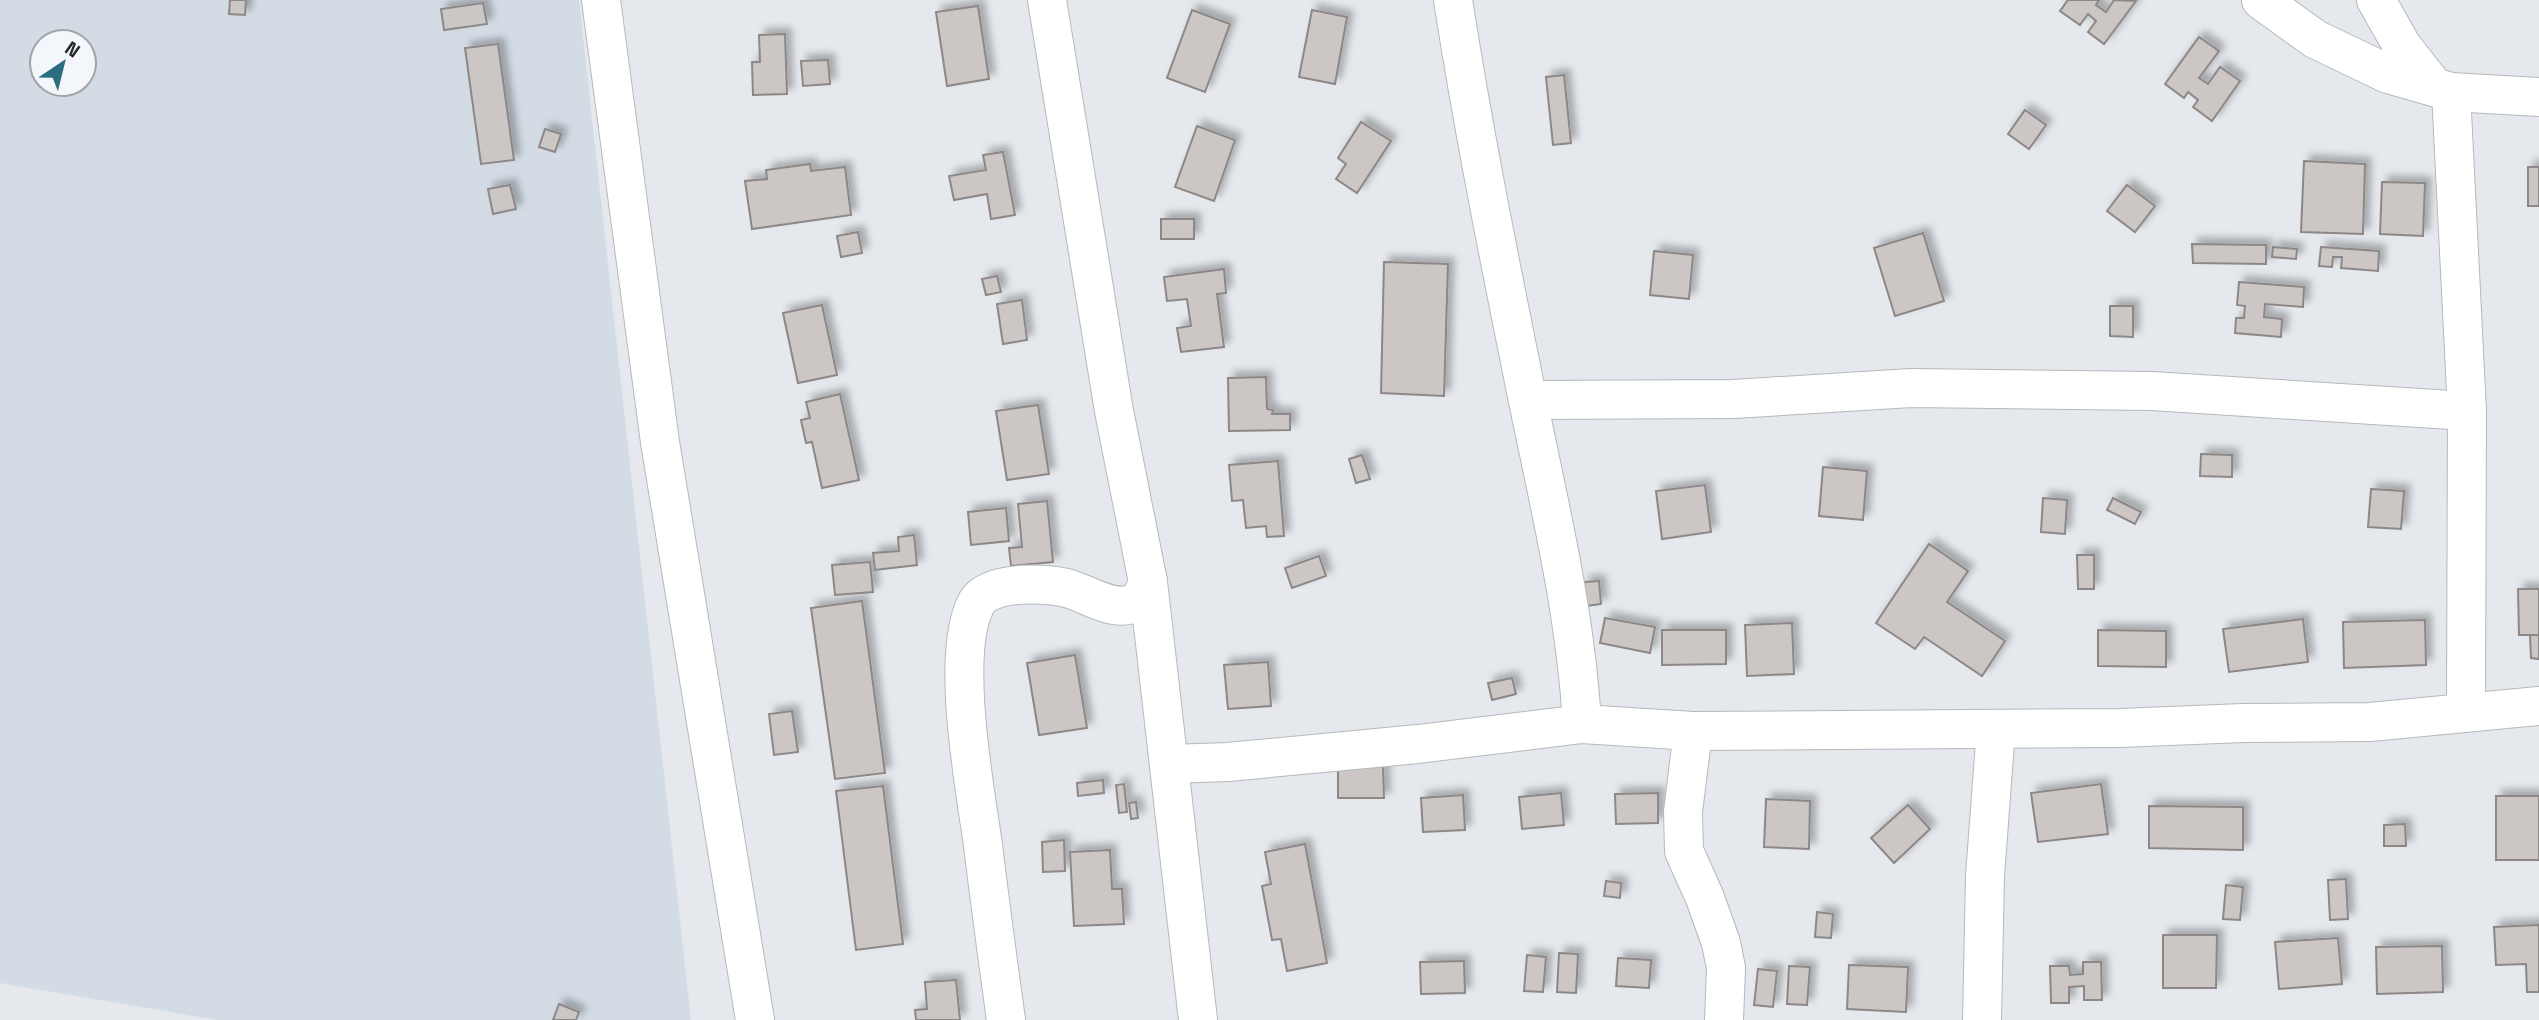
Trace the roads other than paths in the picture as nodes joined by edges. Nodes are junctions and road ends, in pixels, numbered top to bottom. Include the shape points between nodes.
1 (601, 0) edge
2 (1047, 0) edge
3 (1453, 0) edge
4 (2261, 0) edge
5 (2376, 0) edge
6 (2442, 89) junction
7 (2539, 97) edge
8 (1528, 400) junction
9 (2467, 411) junction
10 (1147, 582) junction
11 (2539, 706) edge
12 (2466, 711) junction
13 (1582, 724) junction
14 (1996, 729) junction
15 (1693, 731) junction
16 (1170, 764) junction
17 (755, 1020) edge
18 (1006, 1020) edge
19 (1198, 1020) edge
20 (1724, 1020) edge
21 (1982, 1020) edge

1 - 17 street via 660,442
2 - 10 street via 1114,411
3 - 8 street
4 - 6 street via 2315,38 2388,74
5 - 6 street via 2402,46
6 - 7 street
6 - 9 street
8 - 9 street via 1733,399 1911,388 2152,391
8 - 13 street via 1574,641
9 - 12 street
10 - 16 street
10 - 18 street via 1141,599 1131,604 1115,605 1059,586 1015,586 987,592 973,612 965,668 968,741
11 - 12 street
12 - 14 street via 2370,722
13 - 15 street
13 - 16 street via 1228,762
14 - 15 street
14 - 21 street via 1985,876
15 - 20 street via 1683,812 1684,851 1721,943 1726,968
16 - 19 street

